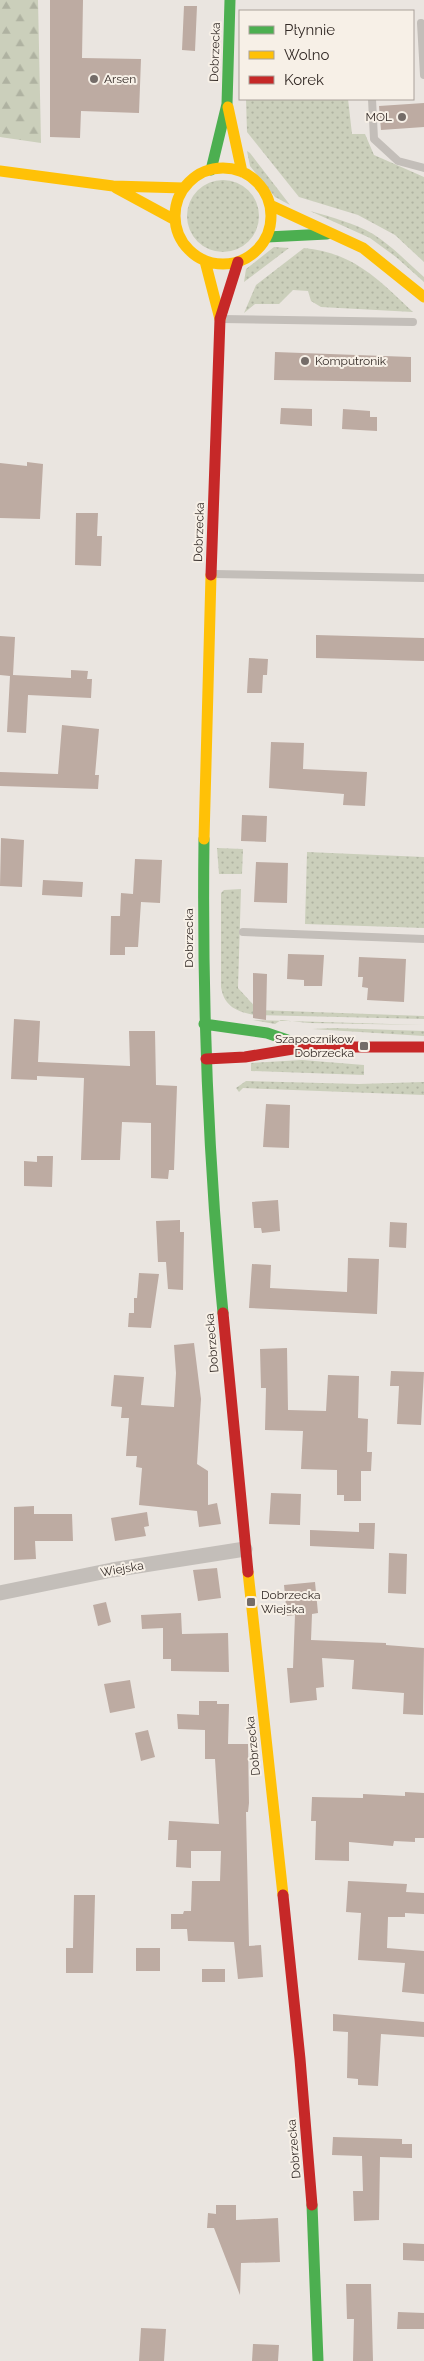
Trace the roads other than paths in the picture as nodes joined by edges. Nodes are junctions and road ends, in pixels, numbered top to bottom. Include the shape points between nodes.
1 (230, 0) edge
2 (419, 23) edge
3 (235, 28) edge
4 (424, 75) edge
5 (372, 100) edge
6 (227, 104) junction
7 (424, 168) edge
8 (211, 170) junction
9 (0, 171) edge
10 (242, 172) junction
11 (113, 186) junction
12 (184, 188) junction
13 (270, 205) junction
14 (176, 220) junction
15 (331, 234) junction
16 (267, 237) junction
17 (205, 261) junction
18 (238, 262) junction
19 (424, 297) edge
20 (220, 319) junction
21 (414, 322) dead end
22 (212, 574) junction
23 (424, 578) edge
24 (243, 932) dead end
25 (424, 939) edge
26 (204, 1024) junction
27 (305, 1047) junction
28 (424, 1047) edge
29 (206, 1059) junction
30 (245, 1549) junction
31 (0, 1593) edge
32 (318, 2361) edge

1 - 3 street, Dobrzecka
2 - 4 lane
3 - 6 street, Dobrzecka
5 - 7 lane via 374,139 398,160
6 - 8 street
6 - 10 street
8 - 10 street via 222,168
8 - 12 street
9 - 11 street
10 - 13 street via 260,185
11 - 12 street
11 - 14 street
12 - 14 street via 176,209
13 - 15 street
13 - 16 street via 272,216
14 - 17 street via 184,245
15 - 16 street
15 - 19 street via 378,258
16 - 18 street via 250,257
17 - 18 street via 216,264
17 - 20 street
18 - 20 street
20 - 21 lane
20 - 22 street, Dobrzecka
22 - 23 lane
22 - 26 street, Dobrzecka via 203,852
24 - 25 lane
26 - 27 street via 267,1033
26 - 29 street, Dobrzecka
27 - 28 street
27 - 29 street
29 - 30 street, Dobrzecka via 212,1194
30 - 31 street, Wiejska via 112,1570
30 - 32 street, Dobrzecka via 298,2031 314,2228

